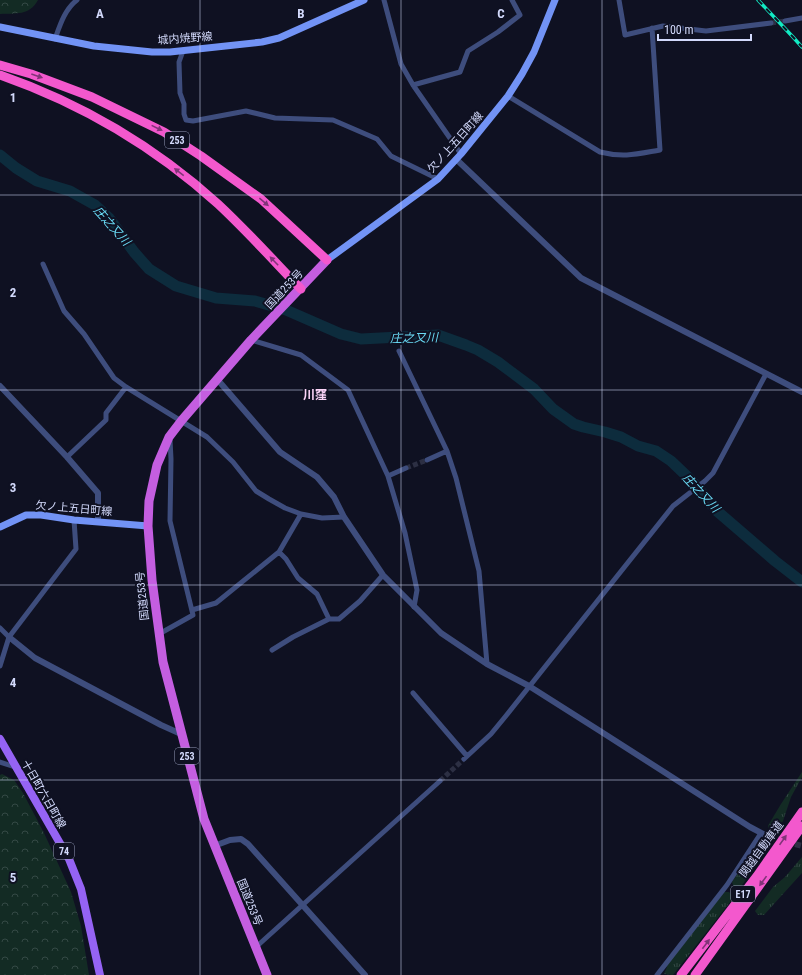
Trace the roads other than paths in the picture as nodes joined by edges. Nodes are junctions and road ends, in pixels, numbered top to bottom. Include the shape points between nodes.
1 (77, 0) edge
2 (362, 0) edge
3 (384, 0) edge
4 (512, 0) edge
5 (555, 0) edge
6 (619, 0) edge
7 (802, 18) edge
8 (785, 21) tunnel mouth
9 (771, 23) tunnel mouth
10 (0, 27) edge
11 (652, 28) junction
12 (55, 39) junction
13 (182, 50) junction
14 (0, 65) edge
15 (0, 75) edge
16 (413, 85) junction
17 (508, 96) junction
18 (459, 156) junction
19 (438, 179) junction
20 (326, 260) junction
21 (43, 264) dead end
22 (300, 289) junction
23 (251, 340) junction
24 (399, 351) dead end
25 (766, 374) junction
26 (217, 379) junction
27 (0, 386) edge
28 (126, 387) junction
29 (802, 392) edge
30 (182, 420) junction
31 (169, 437) junction
32 (447, 451) junction
33 (67, 457) junction
34 (427, 460) tunnel mouth
35 (406, 468) tunnel mouth
36 (388, 476) junction
37 (301, 514) junction
38 (344, 517) junction
39 (74, 520) junction
40 (98, 522) junction
41 (148, 526) junction
42 (0, 527) edge
43 (279, 552) junction
44 (383, 575) junction
45 (414, 607) junction
46 (192, 610) junction
47 (329, 619) junction
48 (0, 628) edge
49 (158, 634) junction
50 (9, 637) junction
51 (272, 650) dead end
52 (487, 664) junction
53 (0, 666) edge
54 (529, 686) junction
55 (413, 693) dead end
56 (181, 734) junction
57 (0, 739) edge
58 (0, 762) edge
59 (16, 767) junction
60 (440, 781) tunnel mouth
61 (802, 812) edge
62 (802, 826) edge
63 (761, 834) junction
64 (769, 837) tunnel mouth
65 (214, 846) junction
66 (303, 904) junction
67 (256, 947) junction
68 (100, 975) edge
69 (267, 975) edge
70 (365, 975) edge
71 (657, 975) edge
72 (682, 975) edge
73 (696, 975) edge

1 - 12 street via 66,11
2 - 13 main road, 城内焼野線 via 279,38
3 - 16 street via 401,64
4 - 16 street via 520,15 468,50 460,72
5 - 17 main road, 欠ノ上五日町線 via 534,52
6 - 11 street via 625,35
7 - 8 street
9 - 11 street via 706,31 663,26
10 - 12 main road, 城内焼野線
11 - 17 street via 660,150 628,156 600,152
12 - 13 main road, 城内焼野線 via 152,52
13 - 19 street via 179,62 180,93 186,120 193,121 246,110 275,118 333,120 377,139 392,156
14 -> 20 highway, 253 via 92,97 164,132 261,199
22 -> 15 highway, 253 via 216,203 156,155 92,115
16 - 18 street
17 - 18 main road, 欠ノ上五日町線
18 - 19 main road, 欠ノ上五日町線
18 - 25 street via 581,278
19 - 20 main road, 欠ノ上五日町線
20 - 22 highway, 国道253号 / 253
21 - 28 street via 64,311 84,334 114,378
22 - 23 highway, 国道253号 / 253
23 - 26 highway, 国道253号 / 253
23 - 36 street via 301,355 348,390
24 - 32 street
25 - 29 street
25 - 54 street via 713,473 673,506
26 - 30 highway, 国道253号 / 253
26 - 38 street via 280,452 317,477 334,497
27 - 33 street
28 - 30 street
28 - 33 street via 106,413 106,420
30 - 31 highway, 国道253号 / 253
30 - 37 street via 207,437 233,462 256,491
31 - 41 highway, 国道253号 / 253 via 157,464 149,501
31 - 46 street via 170,521
32 - 34 street
32 - 52 street via 479,571
33 - 40 street via 98,493
35 - 36 street
36 - 45 street via 413,569 417,590
37 - 38 street via 322,518
37 - 43 street
38 - 44 street
39 - 40 main road, 欠ノ上五日町線
39 - 42 main road, 欠ノ上五日町線 via 26,515
39 - 50 street via 76,549
40 - 41 main road, 欠ノ上五日町線
41 - 49 highway, 国道253号 / 253
43 - 46 street via 216,603
43 - 47 street via 298,578 317,594
44 - 45 street
44 - 47 street via 340,619
45 - 52 street via 441,633
46 - 49 street via 193,615
47 - 51 street
48 - 50 street
49 - 56 highway, 国道253号 / 253
50 - 53 street
50 - 56 street via 35,658
52 - 54 street
54 - 55 street via 491,734 466,758
54 - 63 street
56 - 65 highway, 国道253号 / 253
57 - 59 main road, 十日町六日町線 / 74
58 - 59 street
59 - 68 main road, 十日町六日町線 / 74 via 69,859 81,889
60 - 66 street
72 -> 61 highway, 関越自動車道 / E17 via 753,882
62 -> 73 highway, 関越自動車道 / E17
63 - 64 street
63 - 71 street via 727,885
65 - 66 street via 241,839
65 - 67 highway, 国道253号 / 253
66 - 67 street
66 - 70 street
67 - 69 highway, 国道253号 / 253

